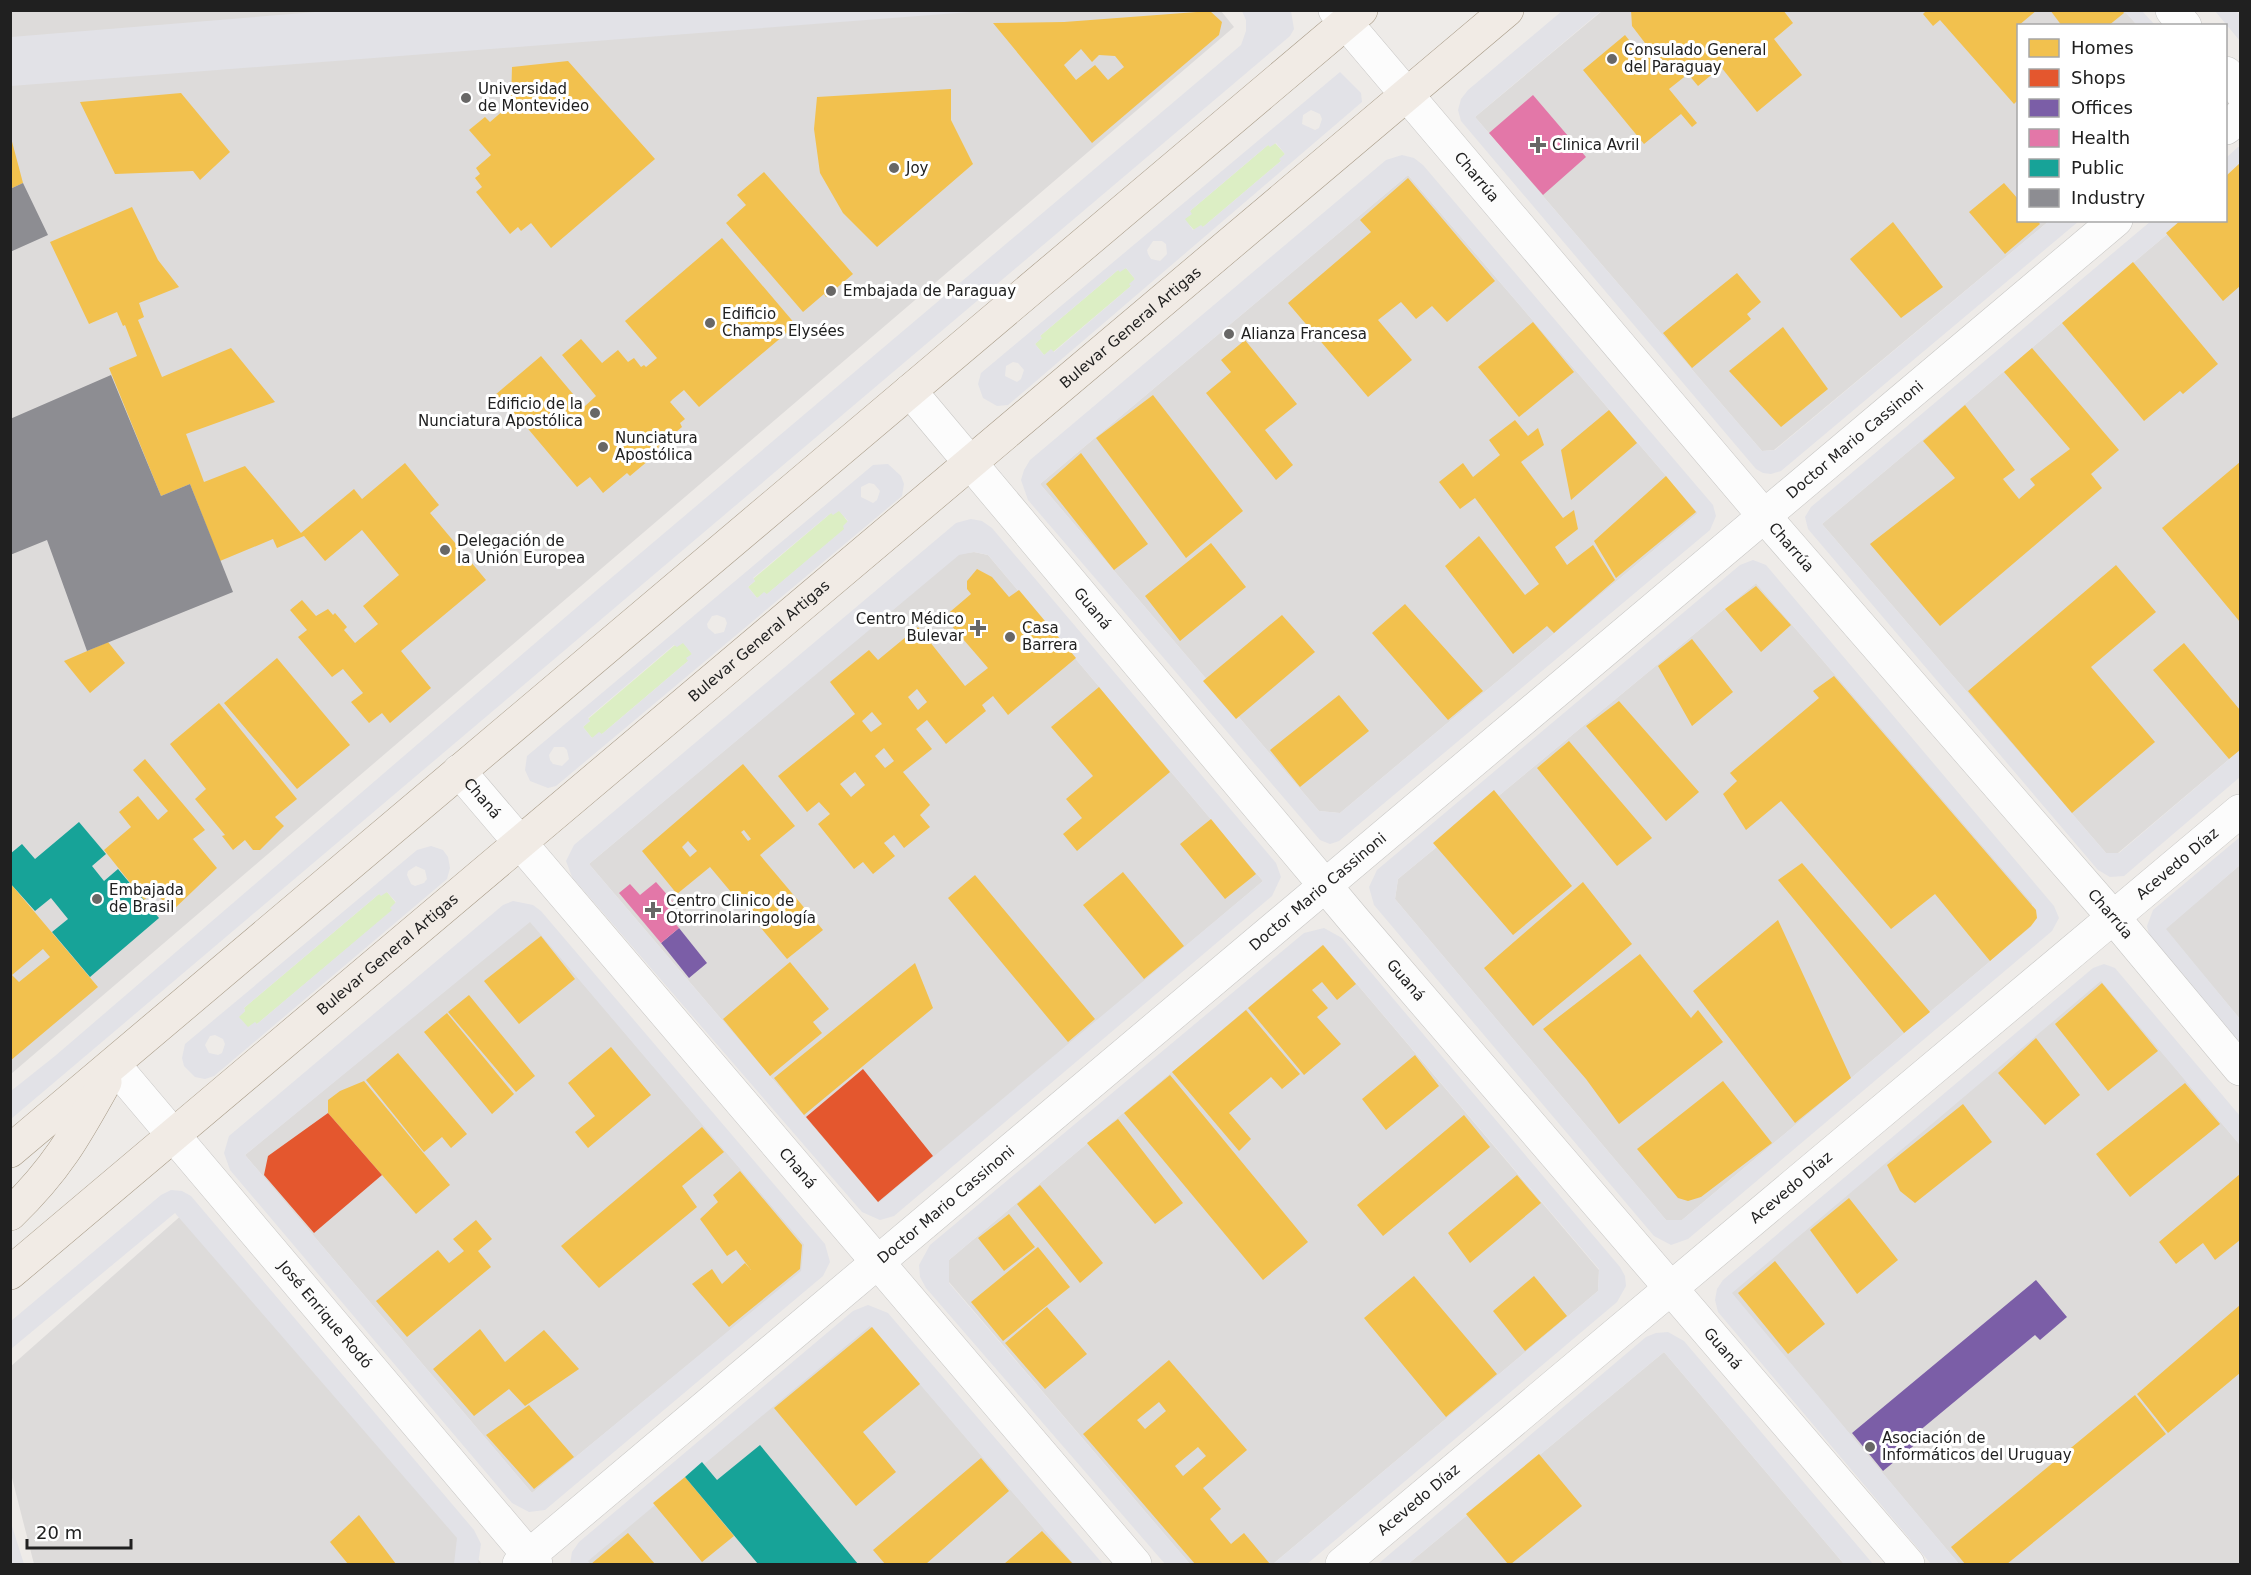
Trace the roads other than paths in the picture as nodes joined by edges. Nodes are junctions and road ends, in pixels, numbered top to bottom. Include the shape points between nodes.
1 (1507, 10) edge
2 (2172, 10) edge
3 (1347, 15) edge
4 (2183, 24) edge
5 (2227, 74) edge
6 (2241, 91) edge
7 (1406, 95) junction
8 (2241, 116) edge
9 (2227, 127) edge
10 (2114, 222) edge
11 (910, 391) junction
12 (971, 464) junction
13 (1765, 517) junction
14 (459, 771) junction
15 (2241, 811) edge
16 (520, 844) junction
17 (1326, 886) junction
18 (2114, 918) junction
19 (114, 1065) junction
20 (2241, 1069) edge
21 (173, 1136) junction
22 (10, 1151) edge
23 (10, 1214) edge
24 (877, 1265) junction
25 (10, 1273) edge
26 (1672, 1288) junction
27 (528, 1562) edge
28 (1135, 1564) edge
29 (1342, 1564) edge
30 (1908, 1564) edge

1 - 7 main road, Bulevar General Artigas
2 - 4 street
3 - 7 street, Charrúa
3 - 11 main road
5 - 6 street
7 - 12 main road, Bulevar General Artigas
7 - 13 street, Charrúa
8 - 9 street
10 - 13 street, Doctor Mario Cassinoni
11 - 12 street, Guaná
11 - 14 main road
12 - 16 main road, Bulevar General Artigas
12 - 17 street, Guaná
13 - 17 street, Doctor Mario Cassinoni
13 - 18 street, Charrúa
14 - 16 street, Chaná
14 - 19 main road
15 - 18 street, Acevedo Díaz
16 - 21 main road, Bulevar General Artigas
16 - 24 street, Chaná
17 - 24 street, Doctor Mario Cassinoni
17 - 26 street, Guaná
18 - 20 street, Charrúa
18 - 26 street, Acevedo Díaz
19 - 21 street, José Enrique Rodó
19 - 22 main road
19 - 23 main road via 66,1153
21 - 25 main road, Bulevar General Artigas
21 - 27 street, José Enrique Rodó
24 - 27 street, Doctor Mario Cassinoni
24 - 28 street, Chaná
26 - 29 street, Acevedo Díaz
26 - 30 street, Guaná

